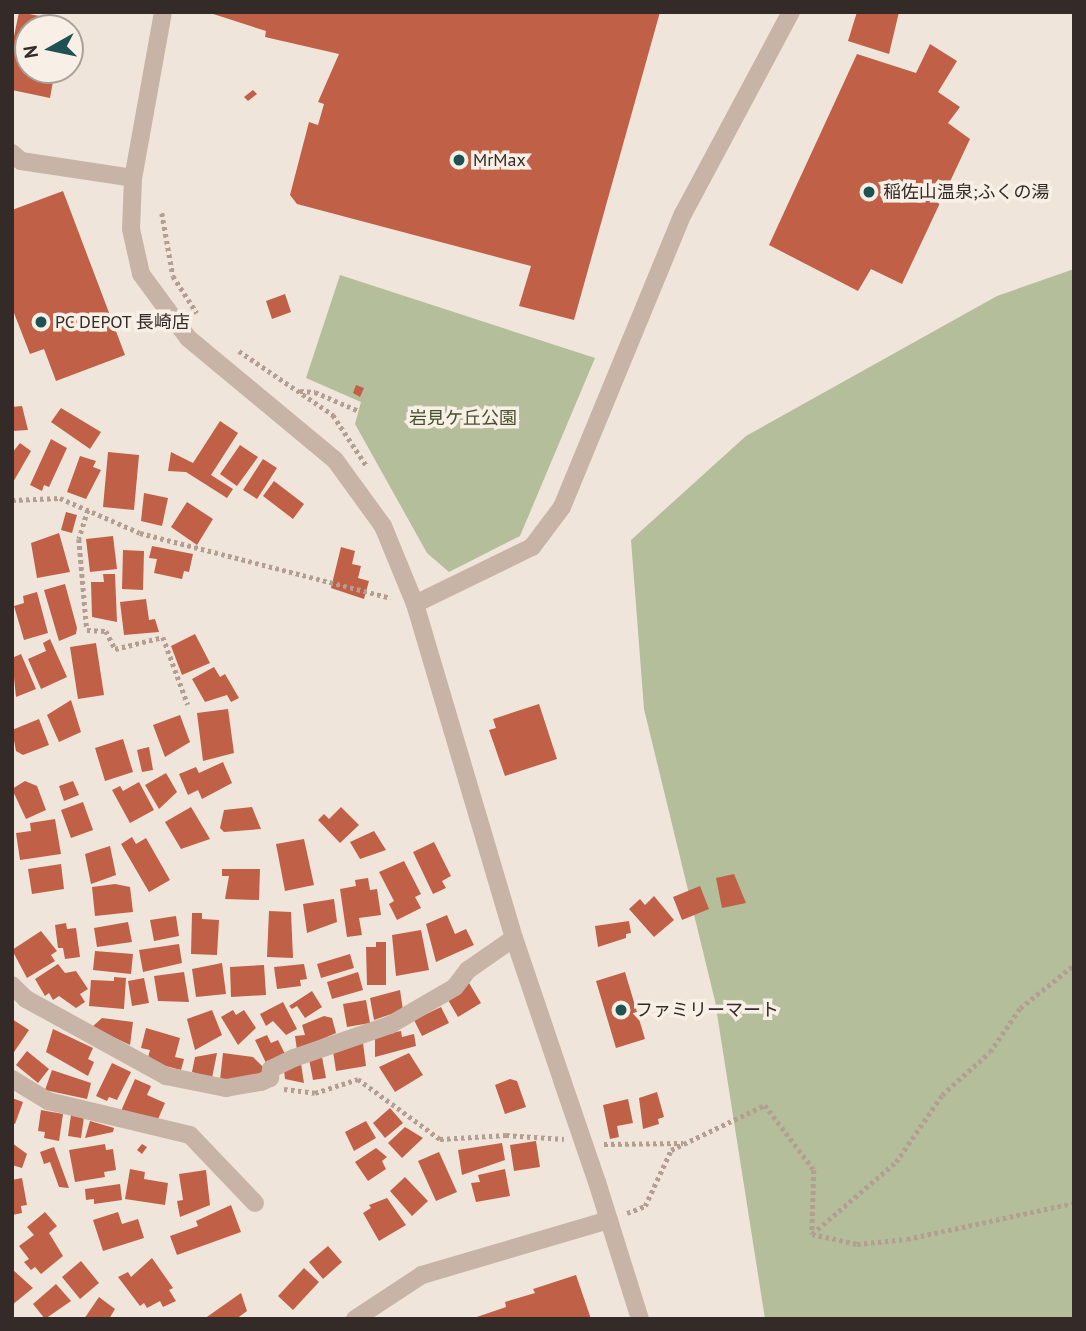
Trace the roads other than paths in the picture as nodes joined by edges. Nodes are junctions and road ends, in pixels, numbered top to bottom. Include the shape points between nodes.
1 (163, 12) edge
2 (791, 12) edge
3 (12, 153) edge
4 (133, 177) junction
5 (415, 604) junction
6 (514, 938) junction
7 (12, 985) edge
8 (12, 1079) edge
9 (255, 1203) dead end
10 (610, 1220) junction
11 (355, 1319) edge
12 (640, 1319) edge

1 - 4 street
2 - 5 street via 683,214 562,507 533,547
3 - 4 street via 20,161
4 - 5 street via 131,229 141,274 188,338 335,460 383,526
5 - 6 street
6 - 7 street via 425,1006 390,1025 271,1069 270,1078 226,1088 166,1076 26,999
6 - 10 street, bridge
8 - 9 street via 48,1101 190,1135
10 - 11 street via 422,1275
10 - 12 street

